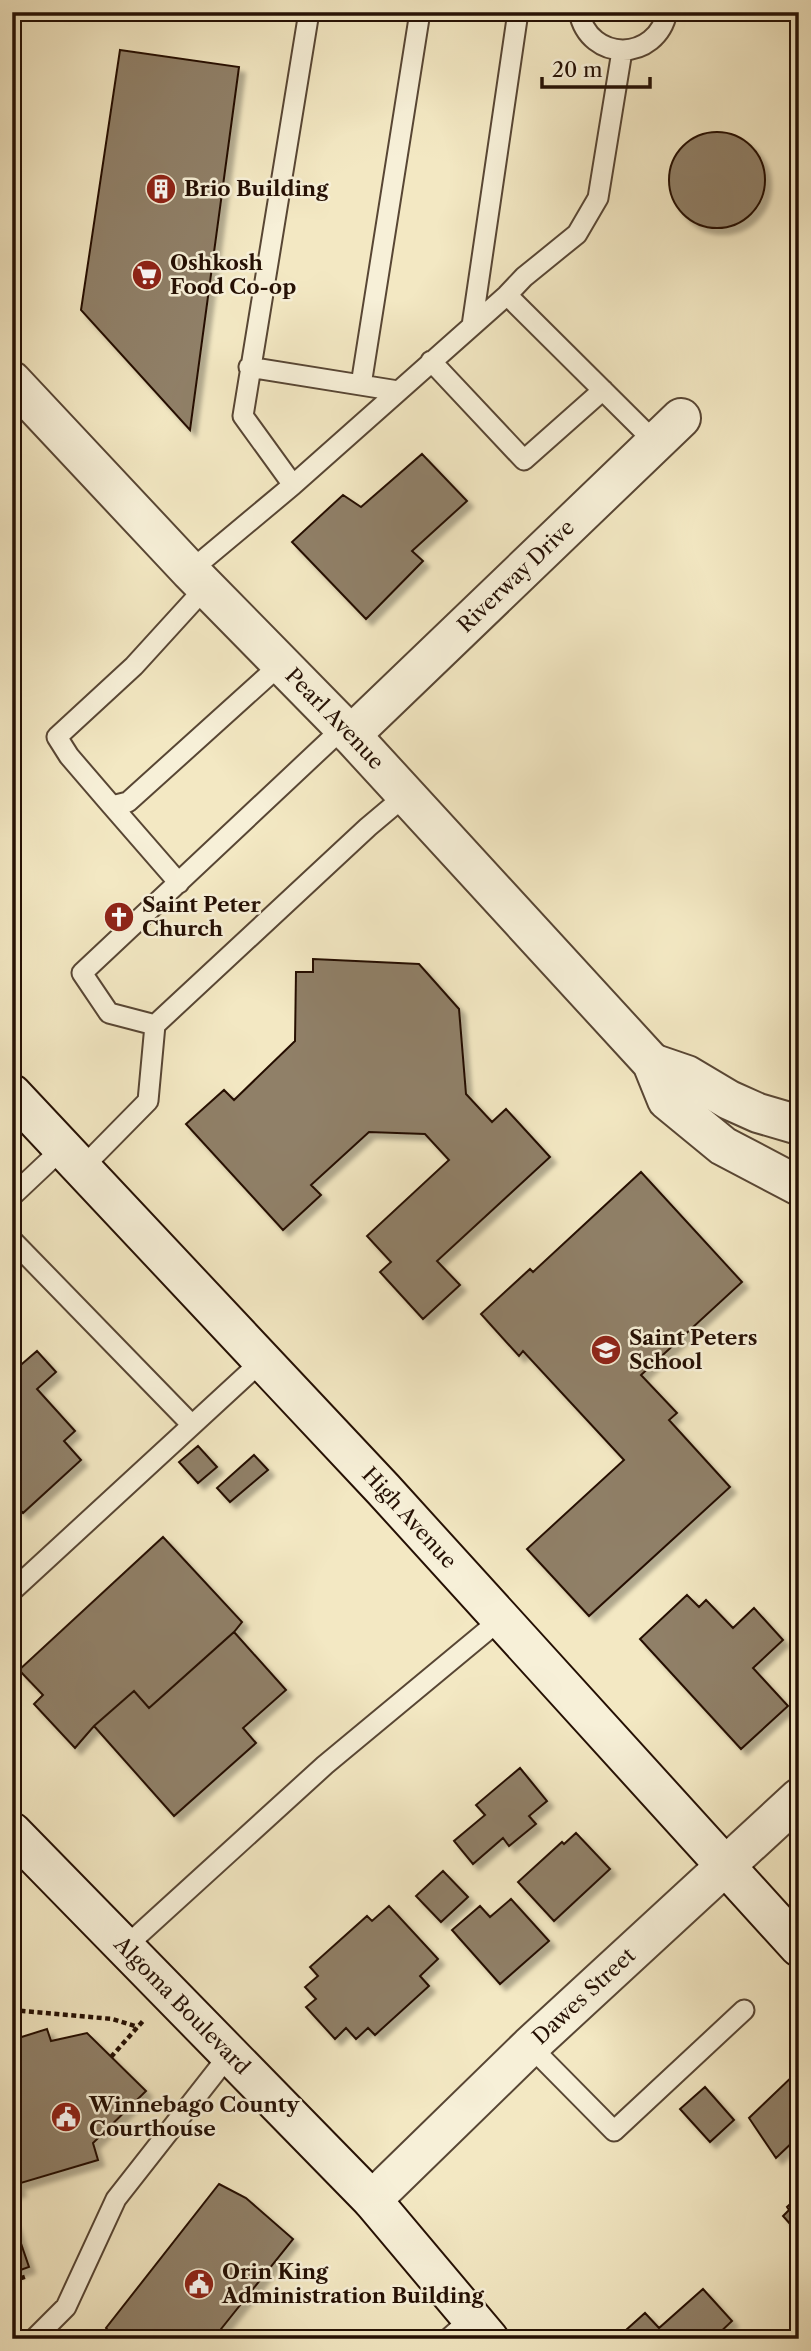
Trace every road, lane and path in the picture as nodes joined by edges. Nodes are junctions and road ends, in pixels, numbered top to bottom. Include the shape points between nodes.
1 (309, 12) edge
2 (420, 12) edge
3 (518, 12) edge
4 (579, 12) edge
5 (667, 12) edge
6 (622, 51) junction
7 (507, 295) junction
8 (472, 326) junction
9 (431, 361) junction
10 (250, 367) junction
11 (12, 381) edge
12 (361, 386) junction
13 (603, 390) junction
14 (398, 391) junction
15 (668, 430) joint
16 (293, 485) junction
17 (198, 579) junction
18 (281, 664) junction
19 (347, 731) junction
20 (406, 794) junction
21 (112, 806) junction
22 (179, 883) junction
23 (155, 1025) junction
24 (652, 1063) junction
25 (12, 1094) edge
26 (799, 1125) edge
27 (73, 1157) junction
28 (799, 1186) edge
29 (12, 1196) edge
30 (12, 1240) edge
31 (263, 1360) junction
32 (192, 1425) junction
33 (12, 1591) edge
34 (501, 1619) junction
35 (799, 1798) edge
36 (12, 1832) edge
37 (724, 1866) junction
38 (799, 1947) edge
39 (124, 1948) junction
40 (12, 2010) edge
41 (744, 2010) dead end
42 (144, 2021) dead end
43 (138, 2026) junction
44 (530, 2046) junction
45 (229, 2055) junction
46 (111, 2057) dead end
47 (372, 2200) junction
48 (28, 2276) dead end
49 (12, 2281) edge
50 (469, 2332) edge
51 (34, 2339) edge

1 - 10 lane
2 - 12 lane
3 - 8 lane
4 - 6 lane via 596,42
5 - 6 lane via 648,43
6 - 7 lane via 598,198 577,234
7 - 8 lane
7 - 13 lane
8 - 9 lane
9 - 13 lane via 524,460
9 - 14 lane
10 - 12 lane
10 - 16 lane via 243,416
11 - 17 street, Pearl Avenue
12 - 14 lane
13 - 15 lane
14 - 16 lane
15 - 19 street, Riverway Drive
16 - 17 lane
17 - 18 street, Pearl Avenue
17 - 21 lane via 134,666 57,737
18 - 19 street, Pearl Avenue
18 - 21 lane via 128,802
19 - 20 street, Pearl Avenue
19 - 22 lane
20 - 23 lane
20 - 24 street, Pearl Avenue
21 - 22 lane
22 - 23 lane via 82,973 109,1013
23 - 27 lane via 148,1101
24 - 26 street, Pearl Avenue via 687,1075 758,1113
24 - 28 street, Pearl Avenue via 667,1100 723,1146
25 - 27 street, High Avenue
27 - 29 lane
27 - 31 street, High Avenue
30 - 32 lane
31 - 32 lane
31 - 34 street, High Avenue
32 - 33 lane
34 - 37 street, High Avenue
34 - 39 lane via 325,1765
35 - 37 street, Dawes Street
36 - 39 street, Algoma Boulevard
37 - 38 street, High Avenue
37 - 44 street, Dawes Street
39 - 45 street, Algoma Boulevard
40 - 43 path via 112,2019
41 - 44 lane via 614,2132
42 - 43 path
43 - 46 path
44 - 47 street, Dawes Street
45 - 47 street, Algoma Boulevard
45 - 51 lane via 116,2199 66,2307
47 - 50 street, Algoma Boulevard
48 - 49 path

